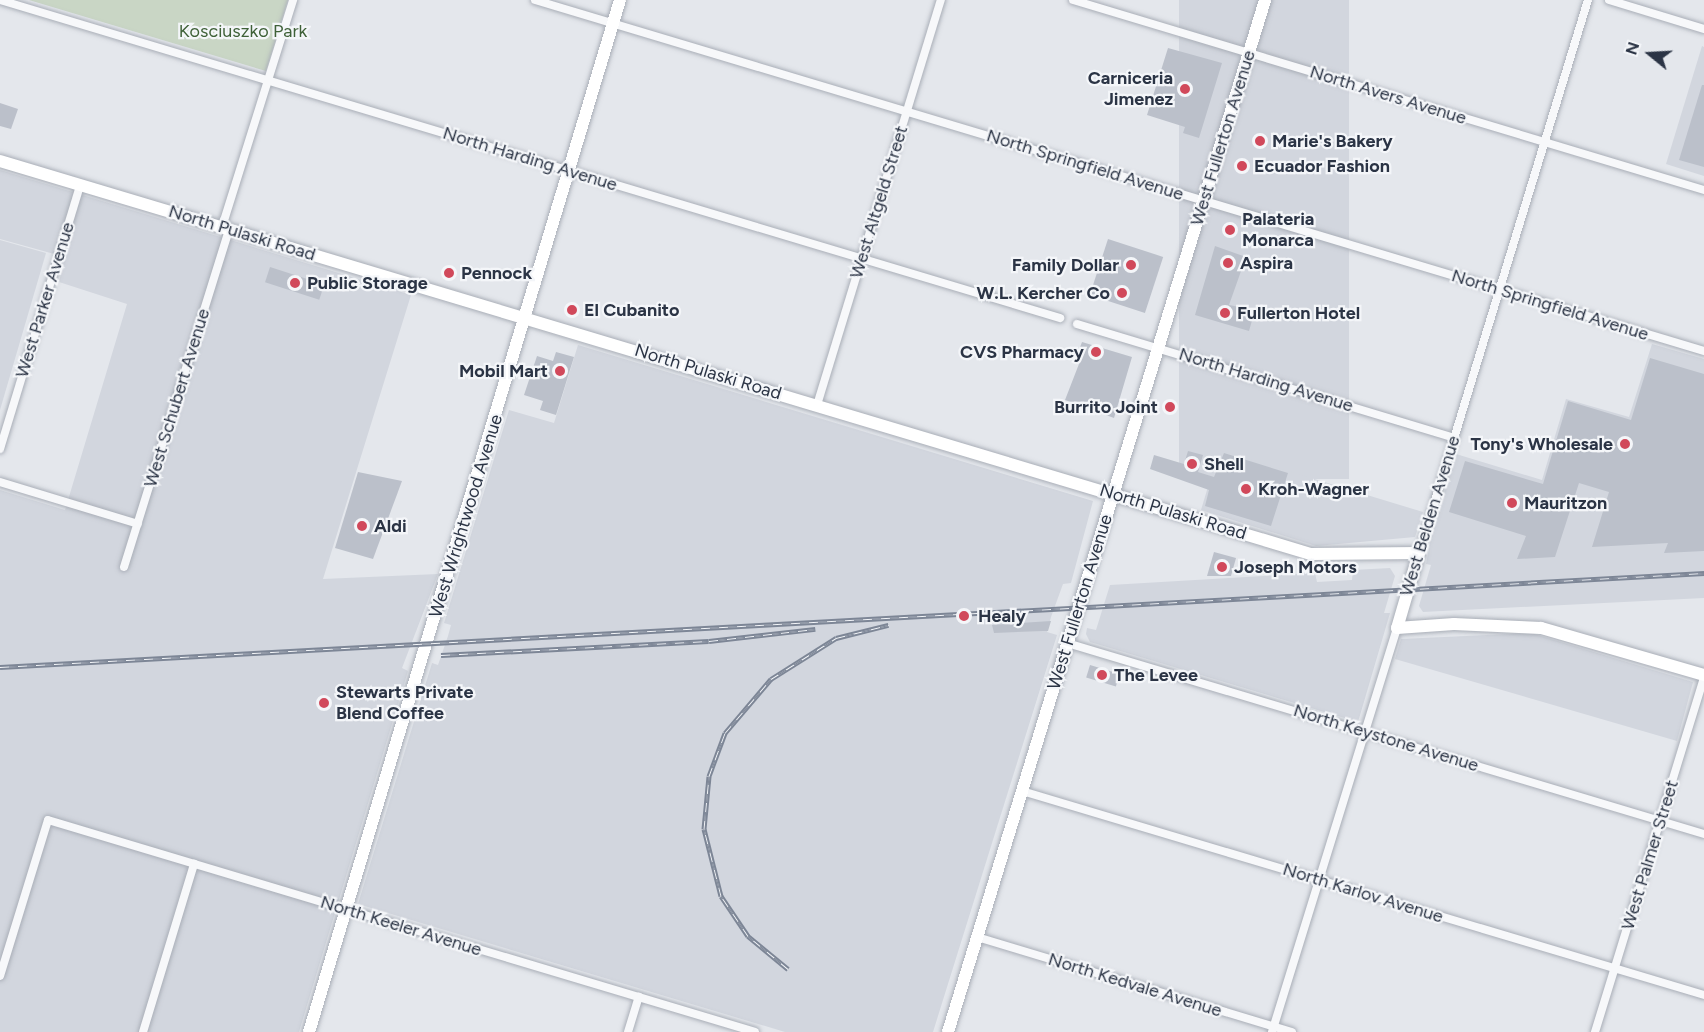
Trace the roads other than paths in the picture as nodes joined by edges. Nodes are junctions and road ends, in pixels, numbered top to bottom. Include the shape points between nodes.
1 (0, 0) edge
2 (292, 0) edge
3 (535, 0) edge
4 (620, 0) edge
5 (941, 0) edge
6 (1072, 0) edge
7 (1265, 0) edge
8 (1588, 0) edge
9 (1609, 0) edge
10 (613, 23) junction
11 (1704, 29) edge
12 (1249, 53) junction
13 (268, 80) junction
14 (907, 111) junction
15 (1545, 142) junction
16 (0, 161) edge
17 (567, 170) junction
18 (80, 185) junction
19 (1704, 190) edge
20 (1204, 200) junction
21 (226, 228) junction
22 (862, 258) junction
23 (1499, 289) junction
24 (524, 318) junction
25 (1060, 318) dead end
26 (1077, 324) dead end
27 (1159, 348) junction
28 (1704, 351) edge
29 (817, 405) junction
30 (1454, 438) junction
31 (0, 449) edge
32 (0, 482) edge
33 (1113, 494) junction
34 (138, 524) junction
35 (1419, 553) junction
36 (124, 567) dead end
37 (1396, 628) junction
38 (1067, 643) junction
39 (1704, 676) edge
40 (1364, 732) junction
41 (1022, 791) junction
42 (1660, 820) junction
43 (1704, 834) edge
44 (194, 864) junction
45 (1318, 880) junction
46 (346, 910) junction
47 (977, 937) junction
48 (1615, 969) junction
49 (0, 976) edge
50 (1704, 995) edge
51 (639, 997) junction
52 (1273, 1029) edge
53 (143, 1032) edge
54 (309, 1032) edge
55 (628, 1032) edge
56 (755, 1032) edge
57 (948, 1032) edge
58 (1292, 1032) edge
59 (1595, 1032) edge

1 - 13 street, North Harding Avenue
2 - 13 street, West Schubert Avenue
3 - 10 street, North Springfield Avenue
4 - 10 main road, West Wrightwood Avenue
5 - 14 street, West Altgeld Street
6 - 12 street, North Avers Avenue
7 - 12 main road, West Fullerton Avenue
8 - 15 street, West Belden Avenue
9 - 11 street
10 - 14 street, North Springfield Avenue
10 - 17 main road, West Wrightwood Avenue
12 - 15 street, North Avers Avenue
12 - 20 main road, West Fullerton Avenue
13 - 17 street, North Harding Avenue
13 - 21 street, West Schubert Avenue
14 - 20 street, North Springfield Avenue
14 - 22 street, West Altgeld Street
15 - 19 street, North Avers Avenue
15 - 23 street, West Belden Avenue
16 - 18 main road, North Pulaski Road
17 - 22 street, North Harding Avenue
17 - 24 main road, West Wrightwood Avenue
18 - 21 main road, North Pulaski Road
18 - 31 street, West Parker Avenue
20 - 23 street, North Springfield Avenue
20 - 27 main road, West Fullerton Avenue
21 - 24 main road, North Pulaski Road
21 - 34 street, West Schubert Avenue
22 - 25 street, North Harding Avenue
22 - 29 street, West Altgeld Street
23 - 28 street, North Springfield Avenue
23 - 30 street, West Belden Avenue
24 - 29 main road, North Pulaski Road
24 - 46 main road, West Wrightwood Avenue
26 - 27 street, North Harding Avenue
27 - 30 street, North Harding Avenue
27 - 33 main road, West Fullerton Avenue
29 - 33 main road, North Pulaski Road
30 - 35 street, West Belden Avenue
32 - 34 street
33 - 35 main road, North Pulaski Road via 1311,554
33 - 38 main road, West Fullerton Avenue
34 - 36 street, West Schubert Avenue
35 - 37 main road, West Belden Avenue
37 - 39 main road via 1454,624 1541,628
37 - 40 street, West Belden Avenue
38 - 40 street, North Keystone Avenue
38 - 41 main road, West Fullerton Avenue
39 - 42 street, West Palmer Street
40 - 42 street, North Keystone Avenue
40 - 45 street, West Belden Avenue
41 - 45 street, North Karlov Avenue
41 - 47 main road, West Fullerton Avenue
42 - 43 street, North Keystone Avenue
42 - 48 street, West Palmer Street
44 - 46 street, North Keeler Avenue
44 - 49 street, North Keeler Avenue via 48,820
44 - 53 street
45 - 48 street, North Karlov Avenue
45 - 52 street, West Belden Avenue
46 - 51 street, North Keeler Avenue
46 - 54 main road, West Wrightwood Avenue
47 - 52 street, North Kedvale Avenue
47 - 57 main road, West Fullerton Avenue
48 - 50 street, North Karlov Avenue
48 - 59 street, West Palmer Street
51 - 55 street
51 - 56 street, North Keeler Avenue
52 - 58 street, North Kedvale Avenue

